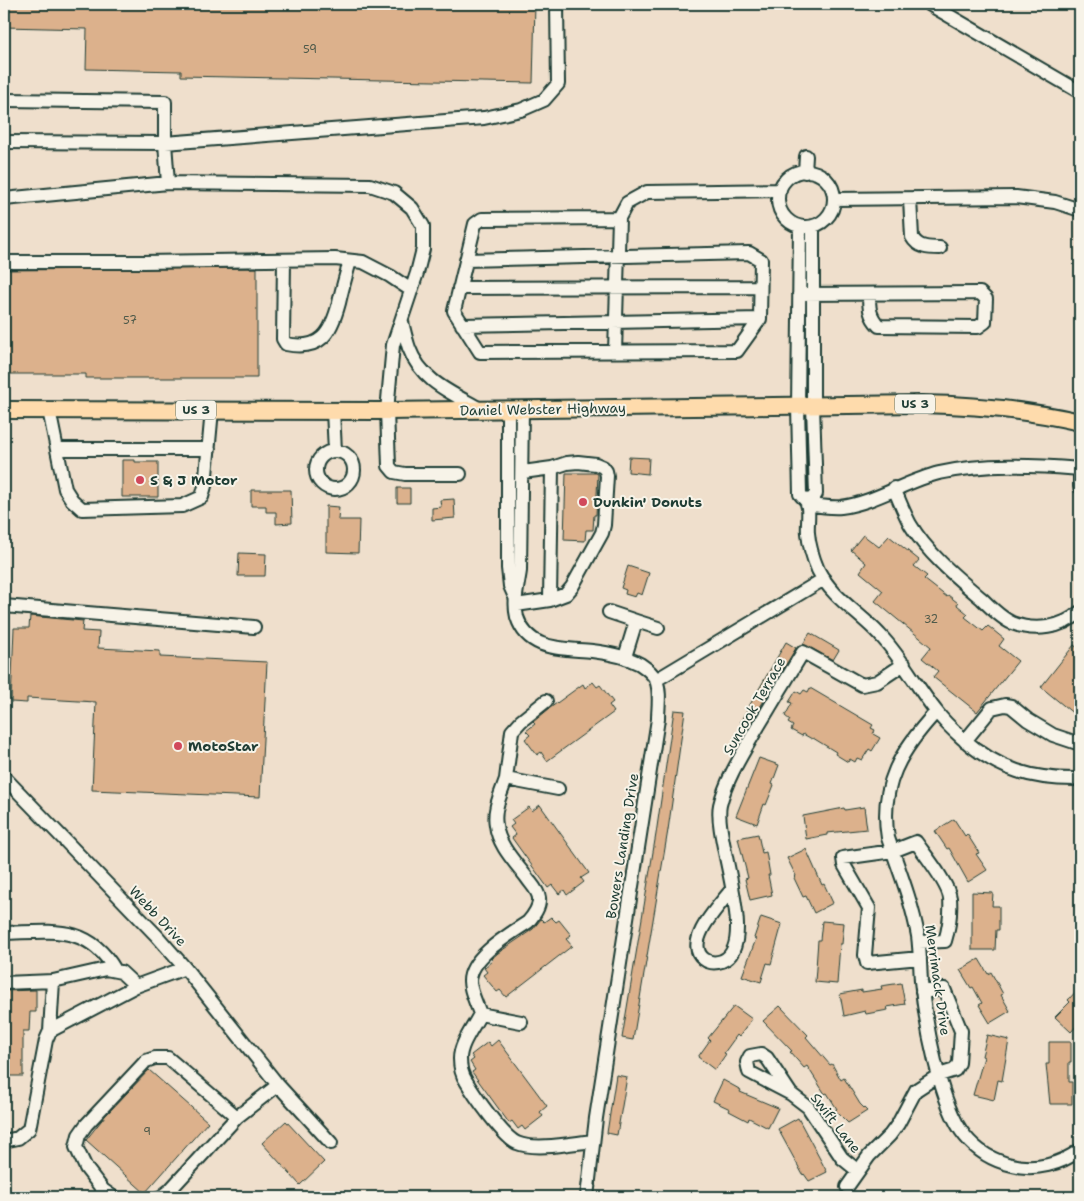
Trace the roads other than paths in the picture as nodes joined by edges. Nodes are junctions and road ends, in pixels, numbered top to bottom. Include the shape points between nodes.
1 (557, 4) edge
2 (929, 4) edge
3 (1080, 92) edge
4 (4, 100) edge
5 (4, 142) edge
6 (165, 143) junction
7 (806, 156) dead end
8 (805, 172) junction
9 (168, 183) junction
10 (780, 190) junction
11 (4, 199) edge
12 (910, 199) junction
13 (834, 200) junction
14 (1080, 210) edge
15 (619, 218) junction
16 (813, 226) junction
17 (800, 227) junction
18 (940, 248) dead end
19 (617, 257) junction
20 (284, 260) junction
21 (466, 260) junction
22 (350, 261) junction
23 (4, 262) edge
24 (617, 287) junction
25 (760, 287) junction
26 (460, 288) junction
27 (411, 290) junction
28 (799, 294) junction
29 (813, 294) junction
30 (869, 294) junction
31 (760, 319) junction
32 (402, 322) junction
33 (616, 322) junction
34 (462, 325) junction
35 (615, 352) junction
36 (805, 406) junction
37 (515, 409) junction
38 (4, 410) edge
39 (49, 410) junction
40 (212, 410) junction
41 (480, 410) junction
42 (333, 411) junction
43 (387, 411) junction
44 (1080, 422) edge
45 (209, 448) junction
46 (57, 449) junction
47 (335, 452) dead end
48 (552, 468) junction
49 (1080, 469) edge
50 (523, 472) junction
51 (460, 474) dead end
52 (1080, 477) edge
53 (1080, 487) edge
54 (894, 488) junction
55 (807, 504) junction
56 (824, 579) junction
57 (550, 600) junction
58 (516, 601) junction
59 (4, 606) edge
60 (609, 612) dead end
61 (1077, 619) edge
62 (636, 621) junction
63 (254, 627) dead end
64 (658, 628) dead end
65 (625, 658) junction
66 (904, 664) junction
67 (656, 680) junction
68 (546, 701) dead end
69 (936, 712) junction
70 (965, 740) junction
71 (1080, 744) edge
72 (4, 777) edge
73 (506, 779) junction
74 (1080, 779) edge
75 (558, 789) dead end
76 (893, 851) junction
77 (732, 889) junction
78 (4, 933) edge
79 (919, 942) junction
80 (920, 958) junction
81 (185, 968) junction
82 (115, 970) junction
83 (53, 981) junction
84 (4, 983) edge
85 (136, 986) junction
86 (922, 992) junction
87 (480, 1014) junction
88 (521, 1022) dead end
89 (50, 1031) junction
90 (939, 1075) junction
91 (278, 1086) junction
92 (791, 1094) dead end
93 (237, 1118) junction
94 (4, 1141) edge
95 (594, 1141) junction
96 (331, 1143) dead end
97 (1080, 1150) edge
98 (858, 1171) junction
99 (847, 1187) dead end
100 (113, 1197) edge
101 (161, 1197) edge
102 (587, 1197) edge

1 - 6 street via 558,84 544,100 521,110 484,118
2 - 3 street
4 - 6 street via 165,102
5 - 6 street
6 - 9 street
7 - 8 street
8 - 10 street via 792,175
8 - 13 street via 819,174 826,180 832,187
9 - 11 street
9 - 27 street via 370,185 394,193 412,208 422,226 423,249
10 - 15 street via 647,192 628,203
10 - 17 street via 778,199 784,217
12 - 13 street
12 - 14 street via 1025,198
12 - 18 street via 915,242 928,248
13 - 16 street via 826,220
15 - 19 street
15 - 21 street via 482,219 475,224
16 - 17 street
16 - 29 street
17 - 28 street
19 - 21 street
19 - 24 street
19 - 25 street via 750,253 761,260
20 - 22 street
20 - 22 street via 284,339 286,344 292,345 310,345 328,332
20 - 23 street
21 - 26 street
22 - 27 street via 363,262
24 - 25 street
24 - 26 street
24 - 33 street
25 - 31 street
26 - 34 street via 454,311
27 - 32 street
28 - 29 street
28 - 36 street
29 - 30 street
29 - 36 street
30 - 30 street via 980,293 986,299 985,322 978,327 879,326 870,312
31 - 33 street
31 - 35 street via 737,352
32 - 41 street via 409,348 422,372
32 - 43 street via 393,345
33 - 34 street
33 - 35 street
34 - 35 street via 480,352
36 - 37 main road, Daniel Webster Highway / US 3
36 - 44 main road, Daniel Webster Highway / US 3 via 948,405 1018,411
36 - 55 street via 816,494
37 - 41 main road, Daniel Webster Highway / US 3
37 - 50 street
37 - 58 street via 508,568
38 - 39 main road, Daniel Webster Highway / US 3
39 - 40 main road, Daniel Webster Highway / US 3
39 - 46 street
40 - 42 main road, Daniel Webster Highway / US 3
40 - 45 street
41 - 43 main road, Daniel Webster Highway / US 3
42 - 43 main road, Daniel Webster Highway / US 3
42 - 47 street
43 - 51 street via 389,466 394,472
45 - 46 street
45 - 46 street via 205,486 202,496 195,501 182,506 82,509 65,489
48 - 50 street
48 - 57 street
48 - 57 street via 573,463 596,464 603,467 607,476 602,533 572,587 566,594
49 - 54 street via 1014,466 967,469 939,473
50 - 58 street
52 - 53 street
54 - 55 street via 842,507
54 - 61 street via 909,522 928,548 957,578 1010,622 1030,628 1049,627
55 - 56 street via 810,548
56 - 66 street via 835,595 880,634
56 - 67 street
57 - 58 street
58 - 65 street via 520,625 540,643 550,648
59 - 63 street
60 - 62 street
62 - 64 street
62 - 65 street
65 - 67 street via 647,669
66 - 69 street
66 - 77 street, Suncook Terrace via 877,682 862,685 803,652 744,751 720,803 718,822
67 - 95 street, Bowers Landing Drive via 658,718
68 - 73 street via 512,731
69 - 70 street
69 - 76 street, Merrimack Drive via 911,741 892,777 886,813 888,838
70 - 71 street via 992,708 1005,704 1052,735
70 - 74 street via 984,756 1011,770 1060,780
72 - 81 street, Webb Drive
73 - 75 street
73 - 87 street via 496,808 497,831 537,892 539,905 528,922 474,966 470,982
76 - 79 street, Merrimack Drive
76 - 79 street via 916,842 950,897 946,941
76 - 80 street via 842,858 869,908 864,955 867,963
77 - 77 street, Suncook Terrace via 738,923 736,943 724,960 707,961 697,948 698,936
78 - 82 street via 64,932 75,935 106,955
79 - 80 street, Merrimack Drive
80 - 86 street, Merrimack Drive
81 - 85 street
81 - 91 street, Webb Drive
82 - 83 street via 106,969
82 - 85 street
83 - 84 street
83 - 89 street
85 - 89 street
86 - 90 street, Merrimack Drive via 926,1024
86 - 90 street via 944,989 961,1031 959,1063 955,1070
87 - 88 street
87 - 95 street via 460,1053 461,1070 479,1101 506,1134 516,1143 532,1146
89 - 94 street via 28,1129 18,1138
90 - 97 street, Merrimack Drive via 958,1127 988,1156 1012,1165 1037,1167 1058,1162
90 - 98 street via 916,1090 894,1130
91 - 93 street
91 - 96 street, Webb Drive
92 - 98 street, Swift Lane via 808,1107 842,1158
93 - 100 street via 168,1058 146,1061 78,1135 76,1146 86,1168 103,1190
93 - 101 street
95 - 102 street, Bowers Landing Drive
98 - 99 street

